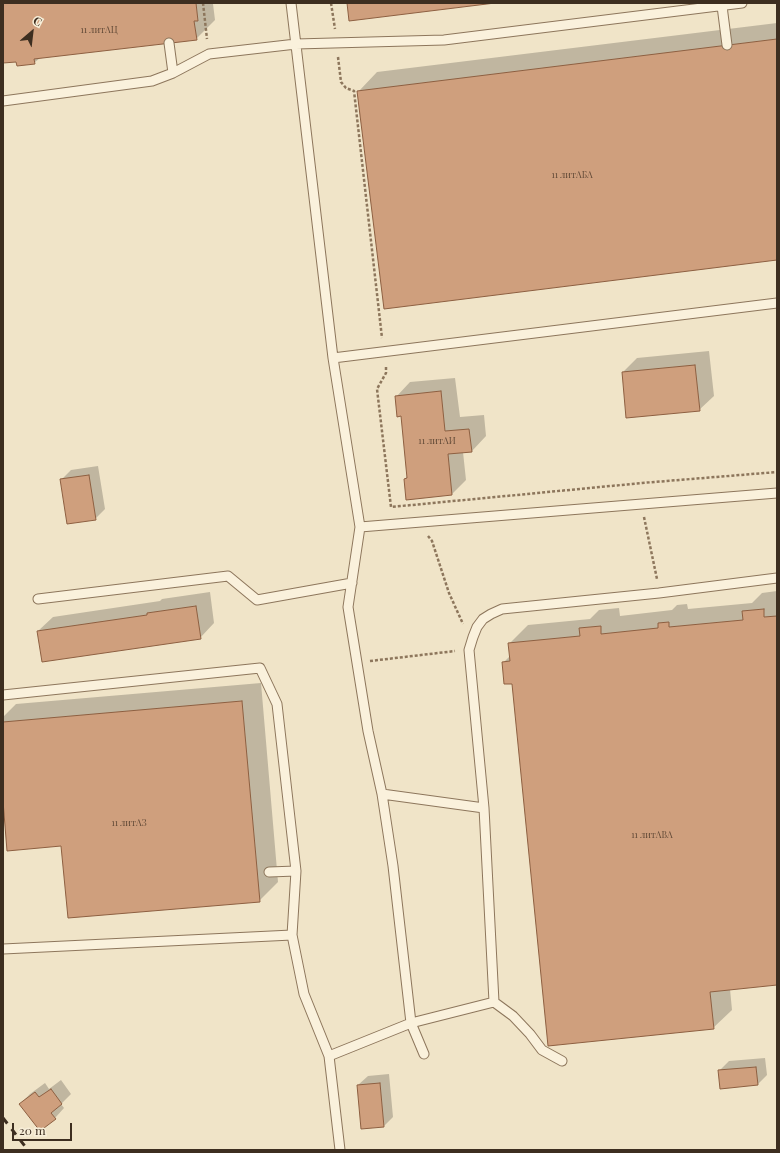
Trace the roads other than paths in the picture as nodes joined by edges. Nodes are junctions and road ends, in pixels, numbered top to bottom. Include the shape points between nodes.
1 (291, 3) edge
2 (742, 3) edge
3 (722, 6) junction
4 (169, 43) dead end
5 (296, 44) junction
6 (727, 45) dead end
7 (172, 73) junction
8 (3, 101) edge
9 (777, 303) edge
10 (333, 358) junction
11 (777, 493) edge
12 (360, 527) junction
13 (777, 578) edge
14 (352, 583) junction
15 (38, 599) dead end
16 (3, 695) edge
17 (382, 794) junction
18 (484, 808) junction
19 (296, 871) junction
20 (270, 872) dead end
21 (292, 935) junction
22 (3, 949) edge
23 (494, 1002) junction
24 (411, 1023) junction
25 (424, 1054) dead end
26 (329, 1056) junction
27 (562, 1061) dead end
28 (340, 1150) edge

1 - 5 lane
2 - 3 lane
3 - 5 lane via 444,40
3 - 6 lane
4 - 7 lane
5 - 7 lane via 209,54
5 - 10 lane
7 - 8 lane via 152,81
9 - 10 lane
10 - 12 lane
11 - 12 lane
12 - 14 lane
13 - 18 lane via 502,609 483,619 477,627 469,650
14 - 15 lane via 257,600 228,576
14 - 17 lane via 348,607 368,731
16 - 19 lane via 260,668 277,704
17 - 18 lane
17 - 24 lane
18 - 23 lane
19 - 20 lane
19 - 21 lane
21 - 22 lane
21 - 26 lane via 304,994
23 - 24 lane
23 - 27 lane via 513,1016 542,1050
24 - 25 lane
24 - 26 lane
26 - 28 lane

